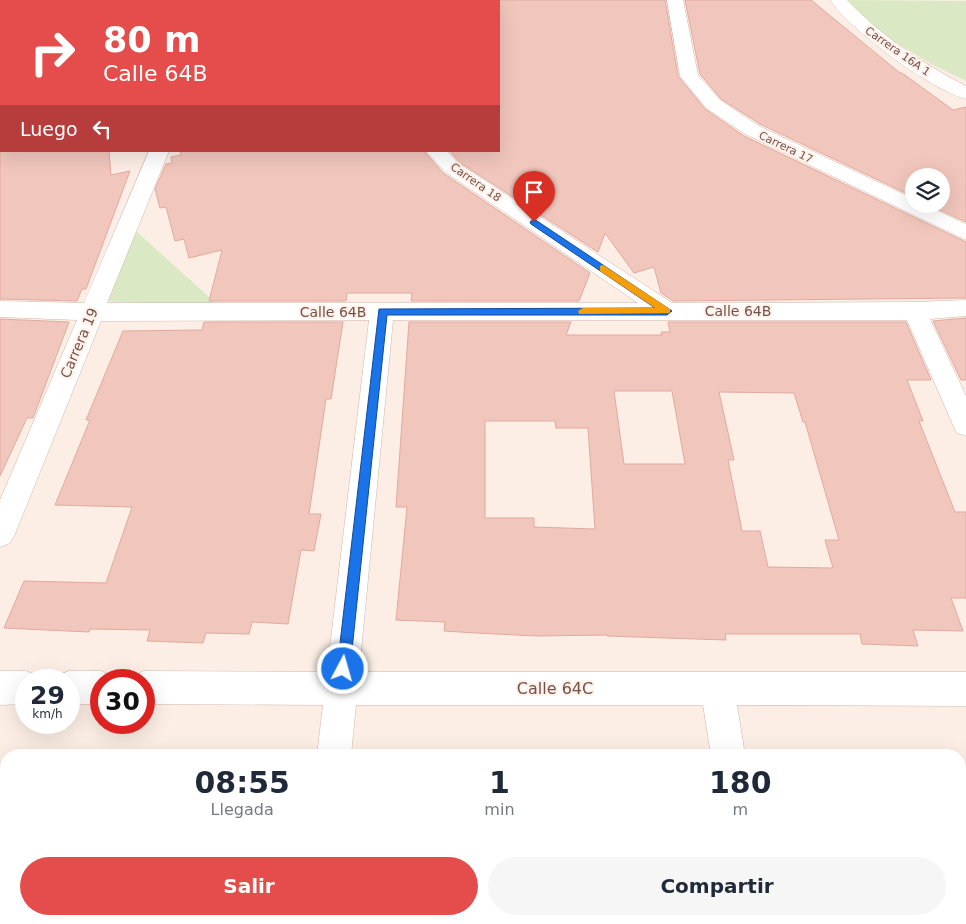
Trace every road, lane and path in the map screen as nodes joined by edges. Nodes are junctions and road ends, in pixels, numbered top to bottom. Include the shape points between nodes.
1 (675, 0) edge
2 (838, 0) edge
3 (966, 93) edge
4 (159, 152) edge
5 (437, 152) edge
6 (966, 233) edge
7 (966, 308) edge
8 (0, 310) edge
9 (915, 310) junction
10 (667, 311) junction
11 (92, 312) junction
12 (382, 312) junction
13 (966, 425) edge
14 (0, 534) edge
15 (0, 688) edge
16 (15, 688) edge
17 (155, 688) edge
18 (341, 688) junction
19 (717, 688) junction
20 (966, 689) edge
21 (335, 749) edge
22 (727, 749) edge

1 - 6 street, Carrera 17 via 689,76 712,104 752,130
2 - 3 street, Carrera 16A 1 via 856,21 930,75
4 - 11 street, Carrera 19
5 - 10 street, Carrera 18 via 451,167
7 - 9 street, Calle 64B
8 - 11 street, Calle 64B
9 - 10 street, Calle 64B
9 - 13 street
10 - 12 street, Calle 64B
11 - 12 street, Calle 64B
11 - 14 street, Carrera 19
12 - 18 street
15 - 16 street
17 - 18 street, Calle 64C
18 - 19 street, Calle 64C
18 - 21 street
19 - 20 street, Calle 64C
19 - 22 street

